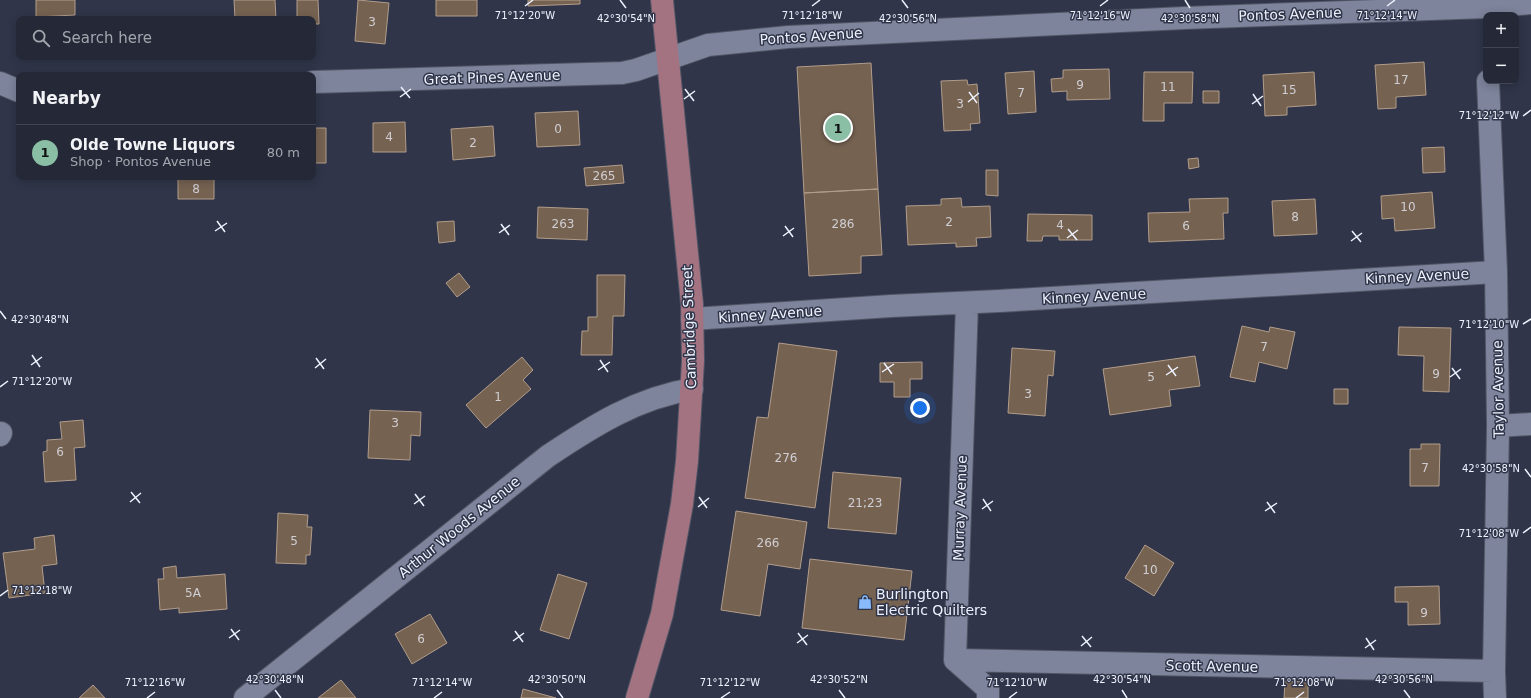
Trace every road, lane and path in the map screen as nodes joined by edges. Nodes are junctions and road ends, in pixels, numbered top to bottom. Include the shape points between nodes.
1 (662, 0) edge
2 (1531, 3) edge
3 (1483, 12) edge
4 (1486, 12) edge
5 (668, 58) junction
6 (316, 82) edge
7 (0, 83) edge
8 (1488, 84) edge
9 (16, 90) edge
10 (1496, 272) junction
11 (967, 302) junction
12 (692, 320) junction
13 (692, 389) junction
14 (1531, 424) edge
15 (1498, 426) junction
16 (955, 660) junction
17 (1494, 671) junction
18 (245, 698) edge
19 (637, 698) edge
20 (988, 698) edge
21 (1495, 698) edge

1 - 5 main road, Cambridge Street
2 - 4 street, Pontos Avenue
3 - 5 street, Pontos Avenue via 1184,18 796,36 708,45
5 - 6 street, Great Pines Avenue via 636,70 615,73
5 - 12 main road, Cambridge Street
7 - 9 street
8 - 10 street, Taylor Avenue
10 - 11 street, Kinney Avenue
10 - 15 street, Taylor Avenue
11 - 12 street, Kinney Avenue
11 - 16 street, Murray Avenue
12 - 13 main road, Cambridge Street
13 - 18 street, Arthur Woods Avenue via 649,399 616,413 548,456
13 - 19 main road, Cambridge Street via 686,476 670,577 662,614
14 - 15 street
15 - 17 street, Taylor Avenue
16 - 17 street, Scott Avenue
16 - 20 street via 988,690
17 - 21 street, Taylor Avenue

